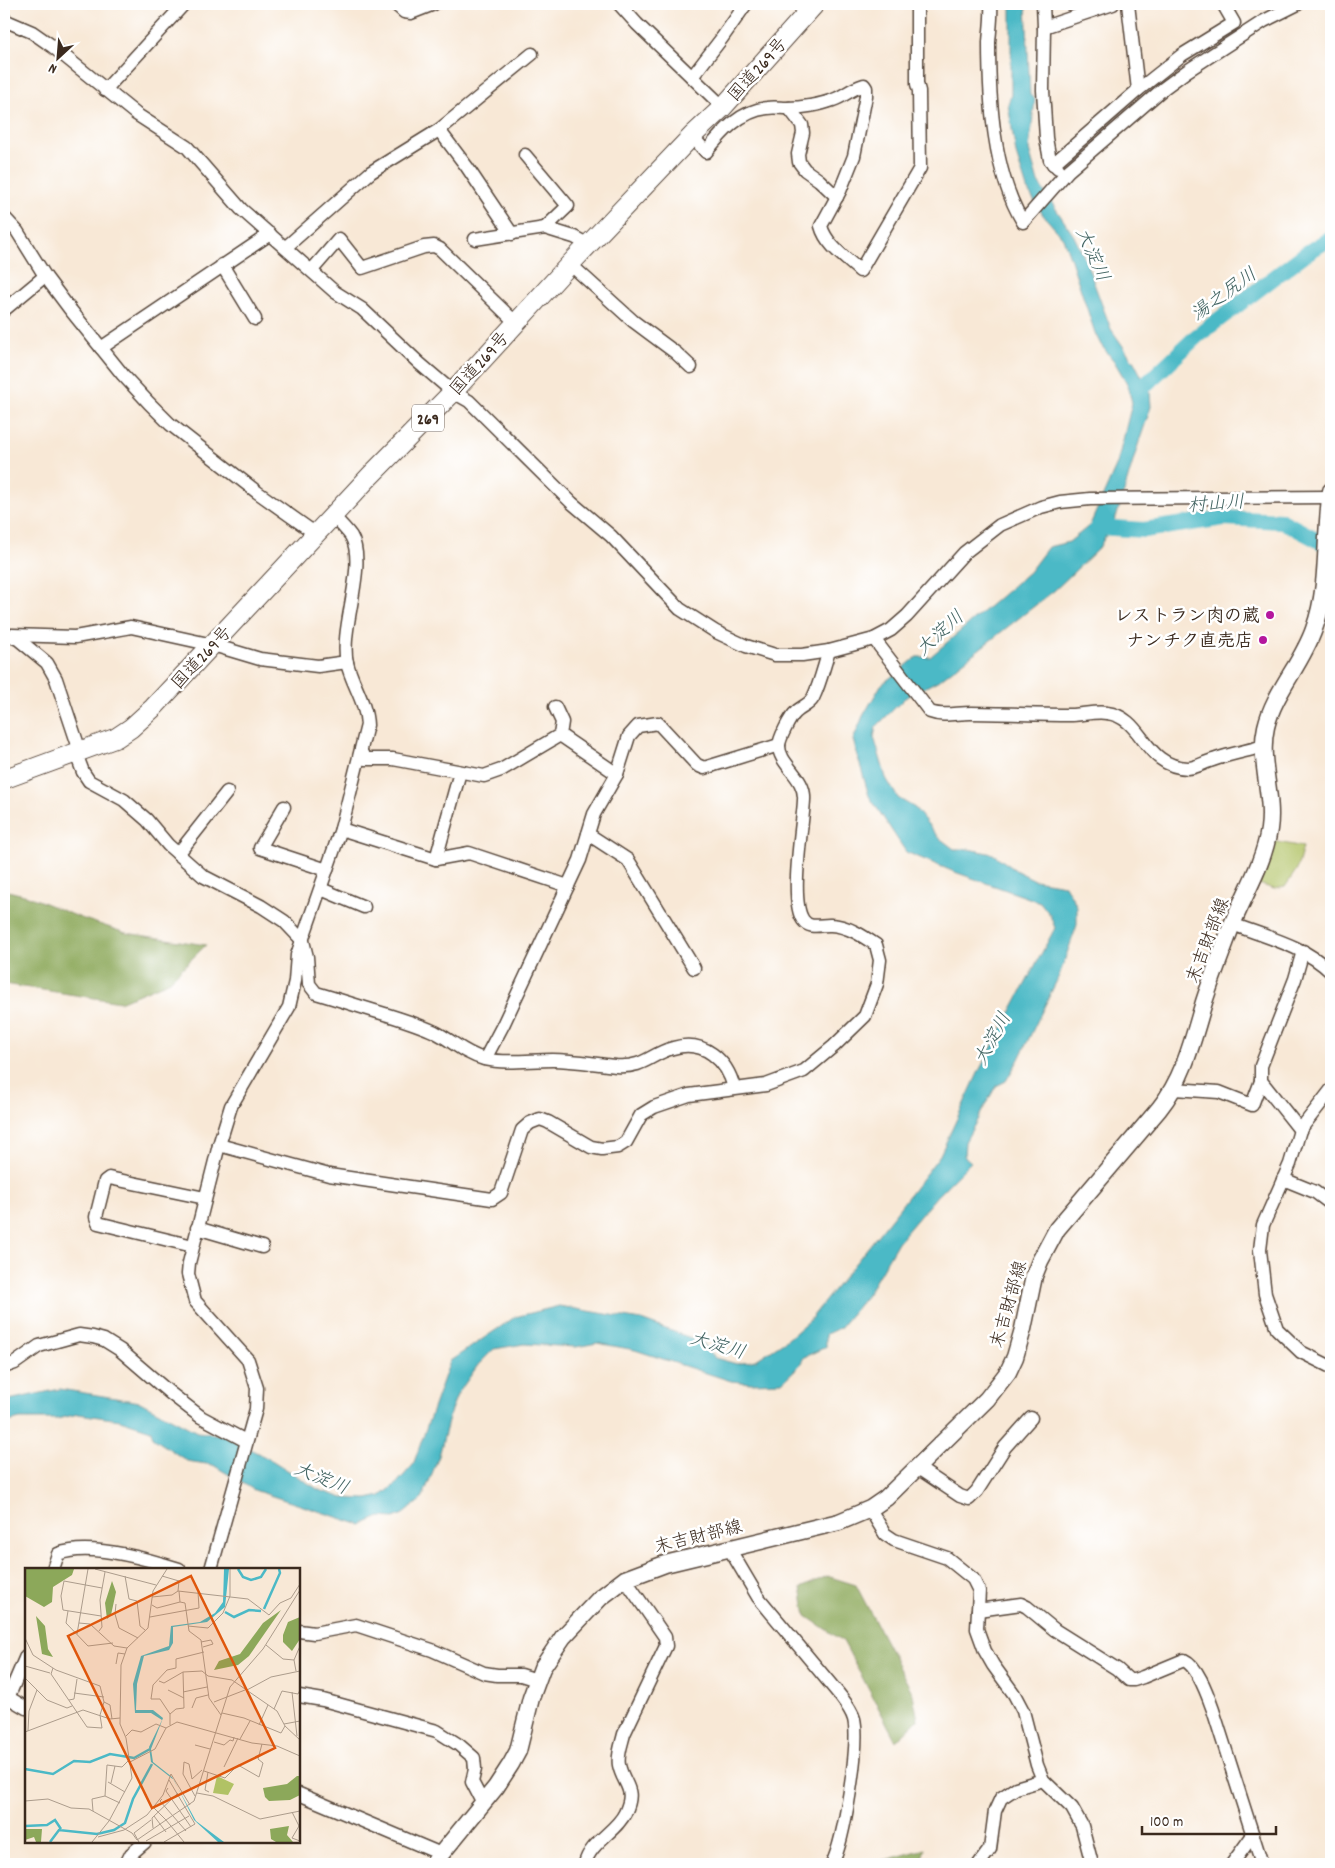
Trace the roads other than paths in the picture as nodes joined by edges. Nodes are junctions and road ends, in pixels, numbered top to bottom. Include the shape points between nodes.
1 (184, 4) edge
2 (395, 4) edge
3 (434, 4) edge
4 (619, 4) edge
5 (746, 4) edge
6 (816, 4) edge
7 (917, 4) edge
8 (992, 4) edge
9 (1043, 4) edge
10 (1113, 4) edge
11 (1128, 4) edge
12 (1223, 4) edge
13 (1298, 4) edge
14 (4, 20) edge
15 (1044, 27) junction
16 (532, 54) dead end
17 (692, 77) junction
18 (105, 90) junction
19 (1138, 90) junction
20 (723, 107) junction
21 (789, 108) junction
22 (440, 130) junction
23 (692, 136) junction
24 (525, 155) dead end
25 (1053, 164) junction
26 (1066, 173) junction
27 (837, 197) junction
28 (4, 217) edge
29 (546, 228) junction
30 (270, 234) junction
31 (512, 234) junction
32 (475, 239) dead end
33 (588, 245) junction
34 (286, 248) junction
35 (570, 264) junction
36 (222, 266) junction
37 (312, 270) junction
38 (45, 276) junction
39 (4, 310) edge
40 (256, 320) dead end
41 (515, 322) junction
42 (102, 348) junction
43 (691, 367) dead end
44 (453, 392) junction
45 (1331, 494) edge
46 (1330, 515) edge
47 (333, 516) junction
48 (316, 534) junction
49 (7, 634) edge
50 (874, 640) junction
51 (213, 645) junction
52 (829, 651) junction
53 (347, 662) junction
54 (556, 707) dead end
55 (560, 735) junction
56 (779, 745) junction
57 (1264, 746) junction
58 (80, 751) junction
59 (361, 752) junction
60 (460, 772) junction
61 (616, 774) junction
62 (4, 780) edge
63 (226, 792) dead end
64 (284, 807) dead end
65 (341, 829) junction
66 (588, 834) junction
67 (178, 854) junction
68 (436, 859) junction
69 (327, 870) junction
70 (568, 886) junction
71 (321, 889) junction
72 (364, 907) dead end
73 (1232, 924) junction
74 (303, 941) junction
75 (1303, 951) junction
76 (694, 968) dead end
77 (1331, 972) edge
78 (485, 1059) junction
79 (1260, 1081) junction
80 (734, 1088) junction
81 (1174, 1089) junction
82 (1331, 1090) edge
83 (1300, 1130) junction
84 (219, 1145) junction
85 (1283, 1179) junction
86 (205, 1198) junction
87 (1331, 1204) edge
88 (198, 1228) junction
89 (193, 1246) junction
90 (262, 1247) dead end
91 (4, 1367) edge
92 (1331, 1367) edge
93 (1031, 1418) dead end
94 (246, 1441) junction
95 (918, 1468) junction
96 (870, 1509) junction
97 (730, 1548) junction
98 (53, 1568) edge
99 (175, 1568) edge
100 (211, 1568) edge
101 (625, 1580) junction
102 (978, 1610) junction
103 (300, 1631) edge
104 (25, 1658) edge
105 (537, 1680) junction
106 (6, 1696) edge
107 (300, 1696) edge
108 (25, 1707) edge
109 (1043, 1780) junction
110 (300, 1794) edge
111 (483, 1803) junction
112 (1253, 1835) junction
113 (144, 1843) edge
114 (437, 1859) edge
115 (126, 1864) edge
116 (585, 1864) edge
117 (832, 1864) edge
118 (979, 1864) edge
119 (1092, 1864) edge
120 (1232, 1864) edge
121 (1262, 1864) edge

1 - 18 street
2 - 3 street via 404,12 411,13
4 - 17 street
5 - 17 street
6 - 20 highway, 国道269号 / 269
7 - 27 street via 920,168 860,271 823,233 821,226
8 - 26 street via 989,41 991,116 1007,188 1023,222
9 - 15 street
10 - 15 street
11 - 19 street
12 - 19 street via 1234,23 1182,55
13 - 26 street via 1264,21 1187,71
14 - 18 street via 32,32
15 - 25 street via 1046,138
16 - 22 street
17 - 20 street
18 - 30 street via 187,147 241,209
19 - 25 street
20 - 23 highway, 国道269号 / 269
21 - 23 street via 754,111 734,122 706,152
21 - 27 street via 802,125 799,162
21 - 27 street via 832,100 864,85 866,88 854,156
22 - 31 street
22 - 34 street via 371,172
23 - 33 highway, 国道269号 / 269
24 - 29 street via 568,206
25 - 26 street
28 - 38 street via 17,231
29 - 31 street
29 - 33 street
30 - 34 street
30 - 36 street
31 - 32 street
33 - 35 highway, 国道269号 / 269
34 - 37 street
35 - 41 highway, 国道269号 / 269
35 - 43 street via 633,321
36 - 40 street
36 - 42 street
37 - 41 street via 339,239 362,268 434,246
37 - 44 street via 335,292 362,309
38 - 39 street
38 - 42 street
41 - 44 highway, 国道269号 / 269
42 - 48 street via 170,424
44 - 47 highway, 国道269号 / 269
44 - 52 street via 469,401 572,503 611,536 687,614 716,632 760,652 802,655
45 - 46 main road, 末吉財部線
45 - 50 street via 1090,499 1041,507 984,537 964,553 908,616
46 - 57 main road, 末吉財部線 via 1323,598 1314,631 1268,717
47 - 48 highway, 国道269号 / 269
47 - 53 street via 351,536 356,547 356,573 345,644
48 - 51 highway, 国道269号 / 269
49 - 51 street via 75,636 131,627
49 - 58 street via 29,646 47,663 56,679
50 - 52 street
50 - 57 street via 930,712 939,716 1106,712 1126,720 1152,753 1178,767 1191,768
51 - 53 street via 260,659 318,666
51 - 58 highway, 国道269号 / 269 via 132,728 109,741
52 - 56 street via 813,698 790,718
53 - 59 street via 366,712 367,725
54 - 55 street via 562,722
55 - 60 street via 501,770 484,776
55 - 61 street
56 - 61 street via 704,768 697,765 658,723 649,724 638,726 629,736
56 - 80 street via 782,758 802,786 805,798 799,837 797,903 803,921 811,926 832,925 853,930 876,945 880,960 877,984 865,1016 804,1071 766,1085
57 - 73 main road, 末吉財部線 via 1269,829 1257,872
58 - 62 highway, 国道269号 / 269
58 - 67 street via 78,759 89,781 124,800
59 - 60 street via 364,759 393,758
59 - 65 street
60 - 68 street
61 - 66 street via 594,814
63 - 67 street
64 - 69 street via 260,848
65 - 68 street
65 - 69 street
66 - 70 street
66 - 76 street via 628,860
67 - 74 street via 203,876 284,921
68 - 70 street via 469,853
69 - 71 street
70 - 78 street
71 - 72 street
71 - 74 street
73 - 75 street
73 - 81 main road, 末吉財部線
74 - 78 street via 310,984 316,992 410,1022
74 - 84 street via 297,955 289,1007 231,1106
75 - 77 street
75 - 79 street via 1262,1066
78 - 80 street via 638,1065 672,1048 698,1047 723,1062
79 - 81 street via 1252,1105 1219,1092
79 - 83 street
80 - 84 street via 688,1095 654,1107 641,1115 626,1142 618,1147 591,1147 548,1122 540,1119 530,1123 522,1130 500,1193 492,1199 329,1175
81 - 95 main road, 末吉財部線 via 1048,1244 1034,1276 1019,1344 1008,1372 987,1399
82 - 83 street
83 - 85 street
84 - 86 street
85 - 87 street via 1315,1192
85 - 92 street via 1263,1225 1260,1250 1265,1294 1277,1329 1301,1352
86 - 88 street
86 - 89 street via 109,1178 96,1217 98,1223
88 - 89 street
88 - 90 street
89 - 94 street via 188,1274 196,1301 248,1360 257,1388 256,1410
91 - 94 street via 15,1364 39,1346 56,1340 79,1335 104,1340 201,1417
93 - 95 street via 1004,1447 969,1499
94 - 100 street
95 - 96 main road, 末吉財部線
96 - 97 main road, 末吉財部線 via 839,1522
96 - 102 street via 885,1534 947,1558 973,1579 979,1591
97 - 101 main road, 末吉財部線 via 665,1564
97 - 117 street via 758,1597 838,1693 854,1720 856,1741 850,1786
98 - 99 street via 58,1554 69,1549 122,1553
101 - 105 main road, 末吉財部線 via 600,1598 563,1637
101 - 116 street via 665,1637 666,1646 620,1749 619,1764 630,1798 625,1814 590,1853
102 - 109 street via 977,1629 985,1651 1023,1711
102 - 112 street via 1021,1604 1028,1607 1055,1630 1118,1669 1129,1680 1184,1660 1190,1663 1206,1690
103 - 105 street via 314,1633 356,1626 432,1650 484,1673 521,1675
104 - 106 street
105 - 111 main road, 末吉財部線 via 518,1751
106 - 108 street
107 - 111 street via 437,1731 474,1758 472,1782
109 - 118 street via 1016,1788 1001,1798 995,1811 990,1849
109 - 119 street via 1072,1808 1082,1826
110 - 114 street
111 - 114 main road, 末吉財部線
112 - 120 street
112 - 121 street
113 - 115 street via 131,1854

